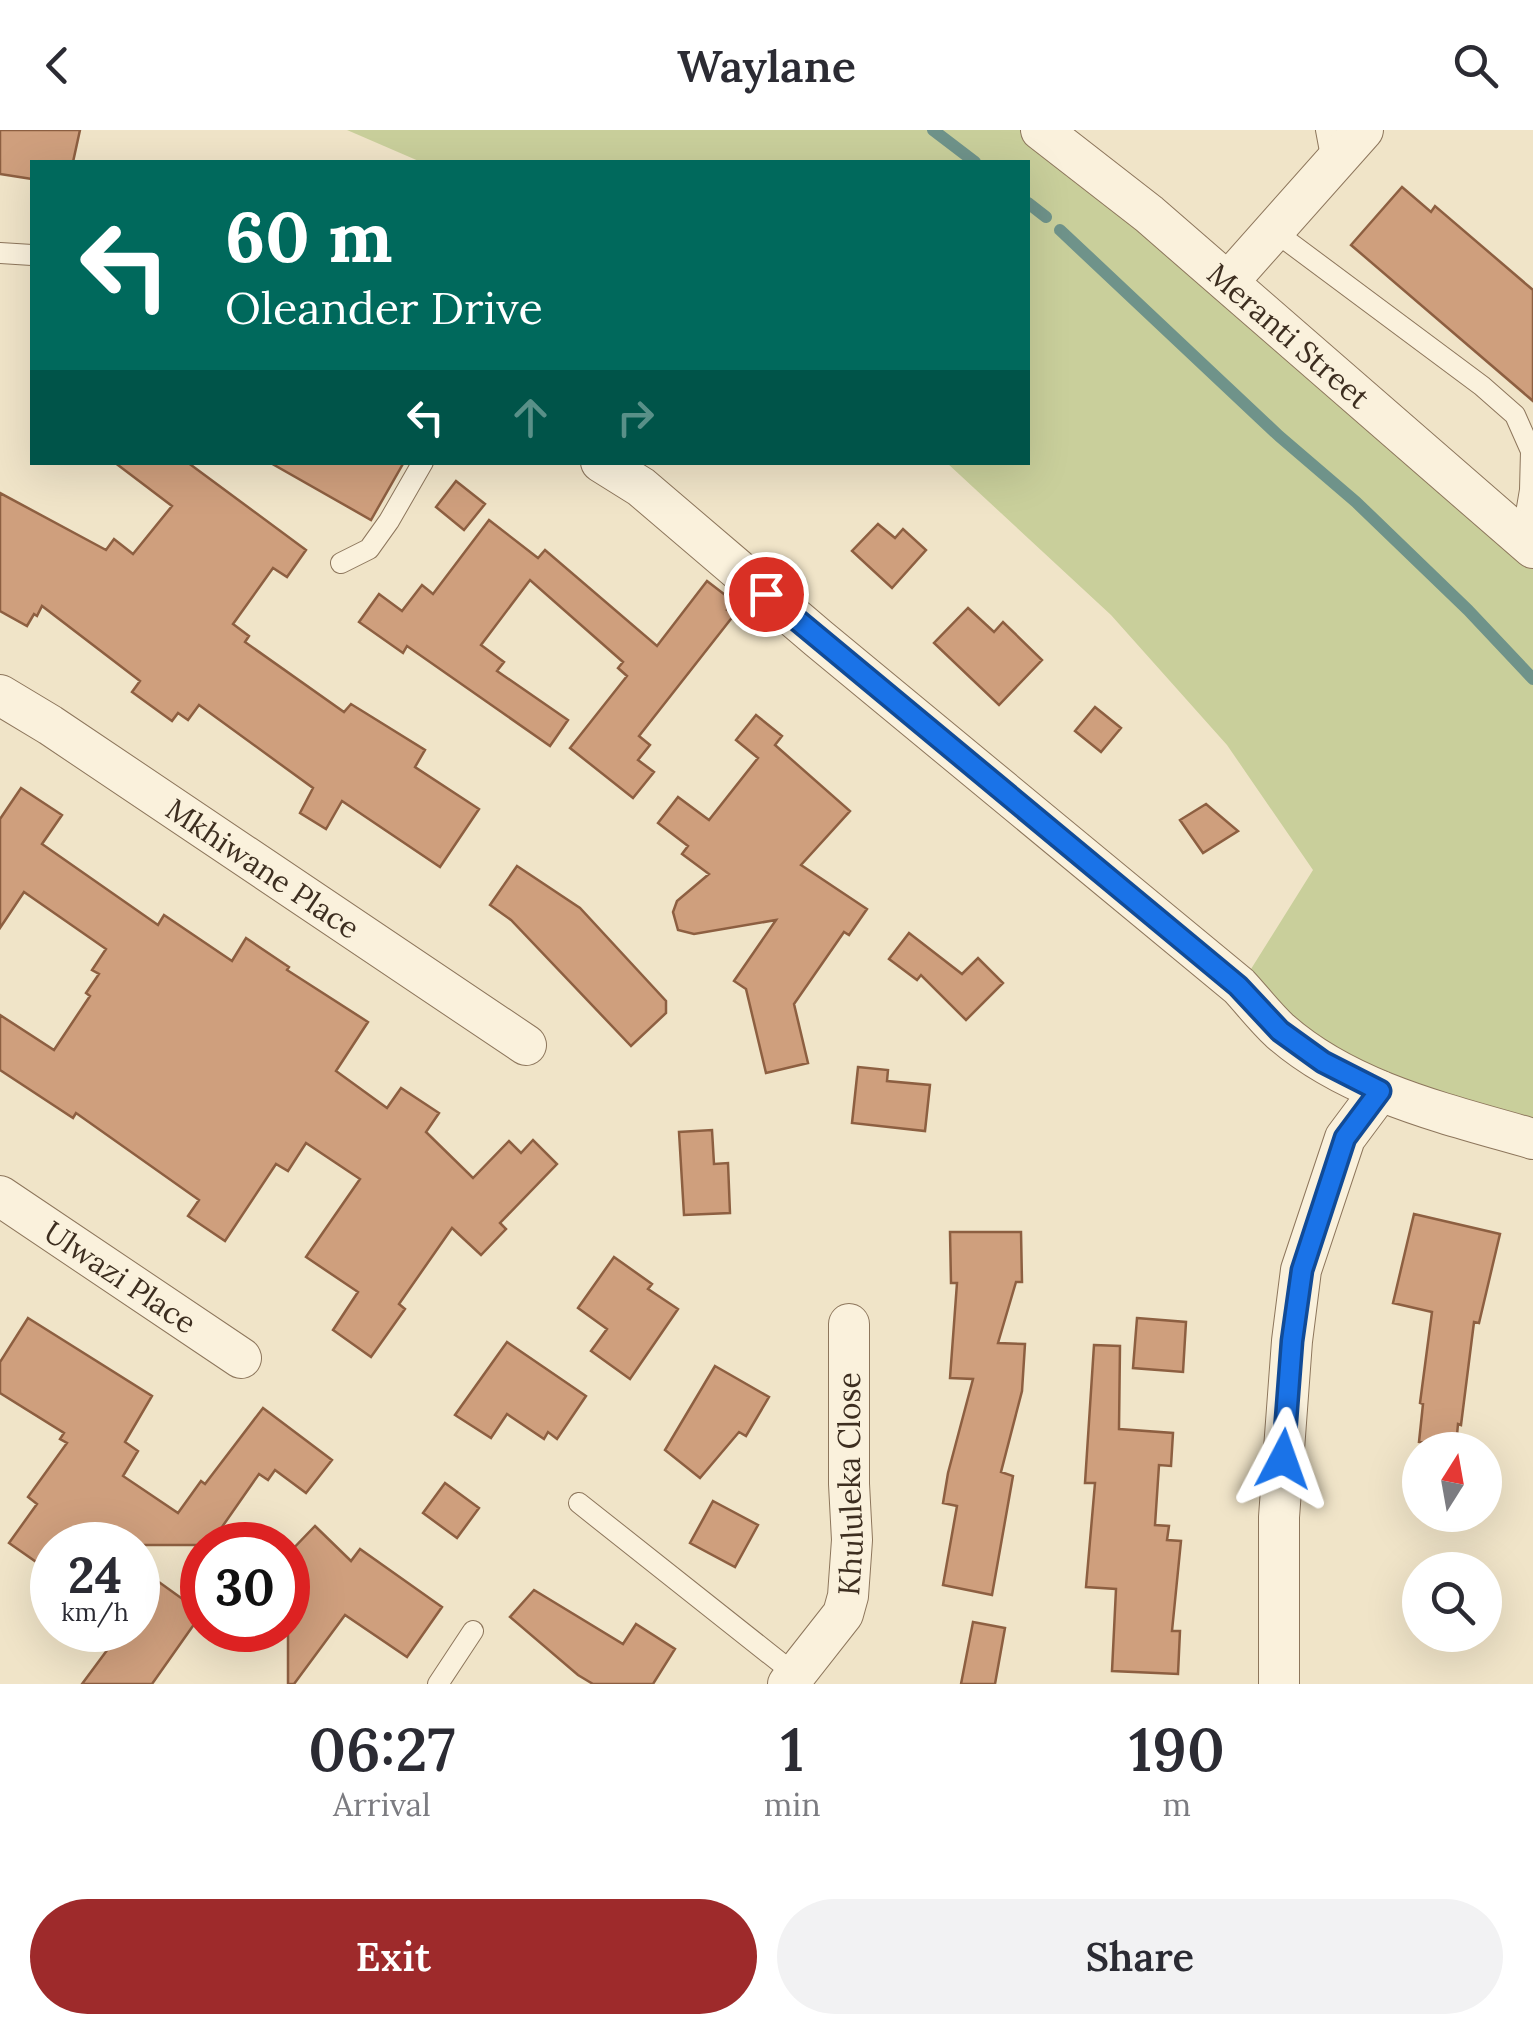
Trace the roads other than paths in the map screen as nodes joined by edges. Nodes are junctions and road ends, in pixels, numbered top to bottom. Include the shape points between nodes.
1 (1041, 130) edge
2 (1363, 130) edge
3 (1329, 146) edge
4 (1274, 231) junction
5 (0, 253) edge
6 (30, 255) edge
7 (1228, 282) junction
8 (420, 465) edge
9 (606, 465) edge
10 (1528, 542) edge
11 (341, 564) dead end
12 (0, 695) edge
13 (526, 1045) dead end
14 (1380, 1091) junction
15 (1533, 1139) edge
16 (0, 1196) edge
17 (849, 1324) dead end
18 (242, 1358) dead end
19 (579, 1503) dead end
20 (473, 1631) dead end
21 (792, 1679) edge
22 (438, 1684) edge
23 (1279, 1684) edge

1 - 7 street, Meranti Street
2 - 3 street
3 - 4 street
4 - 7 street
4 - 10 lane via 1514,415 1531,451
5 - 6 lane
7 - 10 street, Meranti Street
8 - 11 lane via 369,549
9 - 14 street via 641,487 1224,974 1280,1031
12 - 13 street, Mkhiwane Place
14 - 15 street
14 - 23 street via 1345,1138 1302,1270 1279,1517
16 - 18 street, Ulwazi Place
17 - 21 street, Khululeka Close via 848,1596 843,1614
19 - 21 lane
20 - 22 lane

